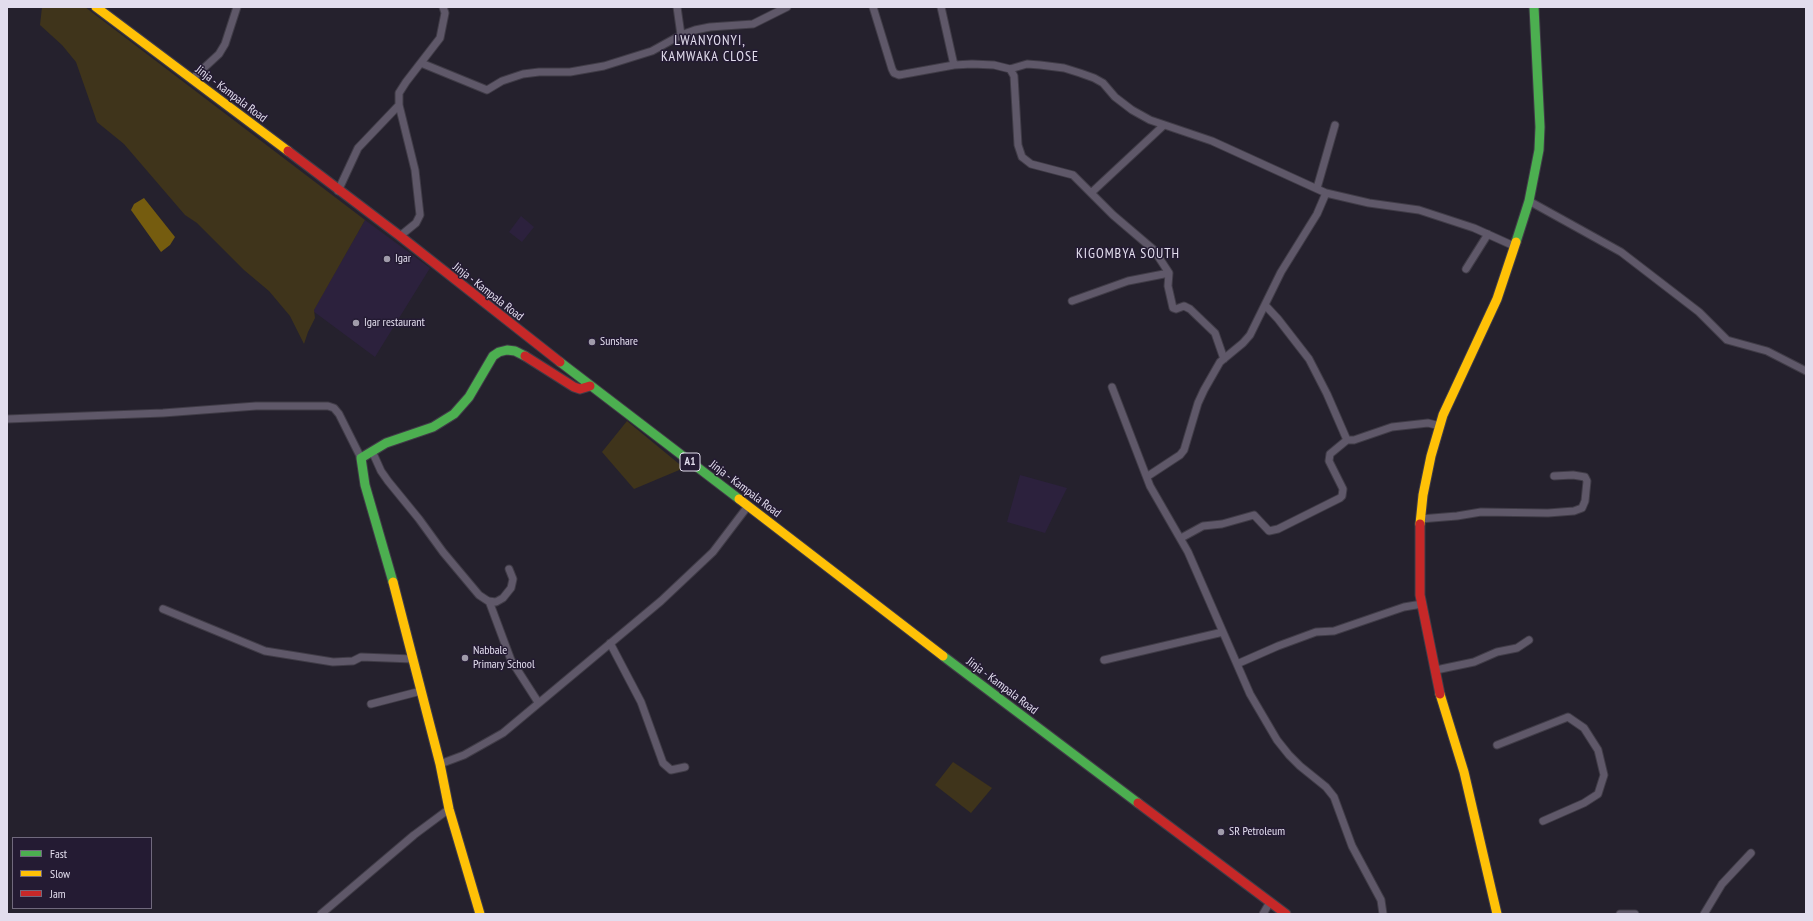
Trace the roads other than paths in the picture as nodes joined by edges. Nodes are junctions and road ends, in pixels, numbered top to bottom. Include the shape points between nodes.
1 (96, 7) edge
2 (237, 7) edge
3 (443, 7) edge
4 (677, 7) edge
5 (787, 7) edge
6 (873, 7) edge
7 (941, 7) edge
8 (1534, 7) edge
9 (682, 35) junction
10 (421, 63) junction
11 (954, 66) junction
12 (1010, 69) junction
13 (192, 79) junction
14 (399, 105) junction
15 (1164, 125) junction
16 (1335, 125) dead end
17 (1317, 188) junction
18 (338, 191) junction
19 (1326, 192) junction
20 (1091, 193) junction
21 (1530, 201) junction
22 (1488, 234) junction
23 (400, 236) junction
24 (1514, 246) junction
25 (1466, 269) dead end
26 (1169, 273) junction
27 (1072, 301) dead end
28 (1265, 305) junction
29 (1224, 359) junction
30 (1806, 371) edge
31 (590, 386) junction
32 (1112, 387) dead end
33 (7, 419) edge
34 (1440, 426) junction
35 (1347, 440) junction
36 (372, 450) junction
37 (361, 458) junction
38 (1148, 476) junction
39 (1554, 476) dead end
40 (748, 506) junction
41 (1420, 519) junction
42 (1180, 538) junction
43 (509, 569) dead end
44 (489, 601) junction
45 (1422, 604) junction
46 (163, 609) dead end
47 (1223, 632) junction
48 (1529, 640) dead end
49 (610, 643) junction
50 (413, 659) junction
51 (1104, 660) dead end
52 (1237, 664) junction
53 (1436, 670) junction
54 (421, 691) junction
55 (538, 702) junction
56 (371, 704) dead end
57 (1497, 745) dead end
58 (440, 764) junction
59 (685, 767) dead end
60 (449, 809) junction
61 (1543, 821) dead end
62 (1751, 853) dead end
63 (1270, 902) junction
64 (321, 914) edge
65 (480, 914) edge
66 (1263, 914) edge
67 (1286, 914) edge
68 (1383, 914) edge
69 (1497, 914) edge
70 (1620, 914) edge
71 (1635, 914) edge
72 (1704, 914) edge

1 - 13 main road, Jinja - Kampala Road / A1
2 - 13 street via 225,44 219,54
3 - 10 street via 445,13 440,38
4 - 9 street
5 - 9 street via 753,24 710,27
6 - 11 street via 894,73 899,75
7 - 11 street
8 - 21 main road via 1539,150
9 - 10 street via 647,53 604,66 570,72 523,74 502,81 487,90
10 - 14 street via 399,94
11 - 12 street via 994,65
12 - 15 street via 1027,64 1050,66 1094,78 1132,110
12 - 20 street via 1014,76 1018,145 1022,157 1030,164 1073,176
13 - 18 main road, Jinja - Kampala Road / A1
14 - 18 street via 358,148
14 - 23 street via 415,170 420,214 416,223
15 - 17 street via 1212,141
15 - 20 street
16 - 17 street
17 - 19 street
18 - 23 main road, Jinja - Kampala Road / A1
19 - 22 street via 1369,203 1419,210
19 - 28 street via 1317,214 1281,272
20 - 26 street via 1154,250
21 - 24 main road
21 - 30 street via 1621,252 1699,312 1728,340 1767,351
22 - 24 street
22 - 25 street
23 - 31 main road, Jinja - Kampala Road / A1
24 - 34 main road via 1497,299
26 - 27 street via 1128,282
26 - 29 street via 1168,286 1173,308 1184,306 1190,309 1215,333
28 - 29 street via 1250,335
28 - 35 street via 1309,359
29 - 38 street via 1216,368 1198,403 1184,450
31 - 36 main road via 580,389 574,387 528,357 506,350 499,352 493,356 469,397 454,414 433,427 386,442
31 - 40 main road, Jinja - Kampala Road / A1
32 - 38 street
33 - 37 street via 163,413 256,406 328,406 339,414
34 - 35 street via 1428,423 1392,427
34 - 41 main road via 1430,456
35 - 42 street via 1330,454 1329,460 1343,489 1340,498 1278,529 1269,531 1254,515 1222,524 1203,526
36 - 37 main road
36 - 44 street via 381,471 443,552 478,595
37 - 50 main road via 365,485
38 - 42 street via 1156,496
39 - 41 street via 1584,477 1587,481 1582,508 1548,513 1481,512
40 - 49 street via 713,552 661,601
40 - 63 main road, Jinja - Kampala Road / A1
41 - 45 main road
42 - 47 street
43 - 44 street via 513,580 511,588 503,598 496,602
44 - 55 street via 511,660
45 - 52 street via 1404,607 1340,629 1316,632
45 - 53 main road
46 - 50 street via 265,651 333,662 353,661 362,657
47 - 51 street
47 - 52 street
48 - 53 street via 1517,648 1496,652 1474,662
49 - 55 street
49 - 59 street via 641,702 663,763 671,770
50 - 54 main road
52 - 68 street via 1250,694 1277,740 1300,766 1334,797 1352,846 1380,900
53 - 69 main road via 1441,697 1464,772
54 - 56 street
54 - 58 main road
55 - 58 street via 503,733 464,755
57 - 61 street via 1568,717 1584,728 1598,750 1604,775 1598,794
58 - 60 main road
60 - 64 street via 414,835
60 - 65 main road
62 - 72 street via 1722,884
63 - 66 street
63 - 67 main road, Jinja - Kampala Road / A1
70 - 71 street

